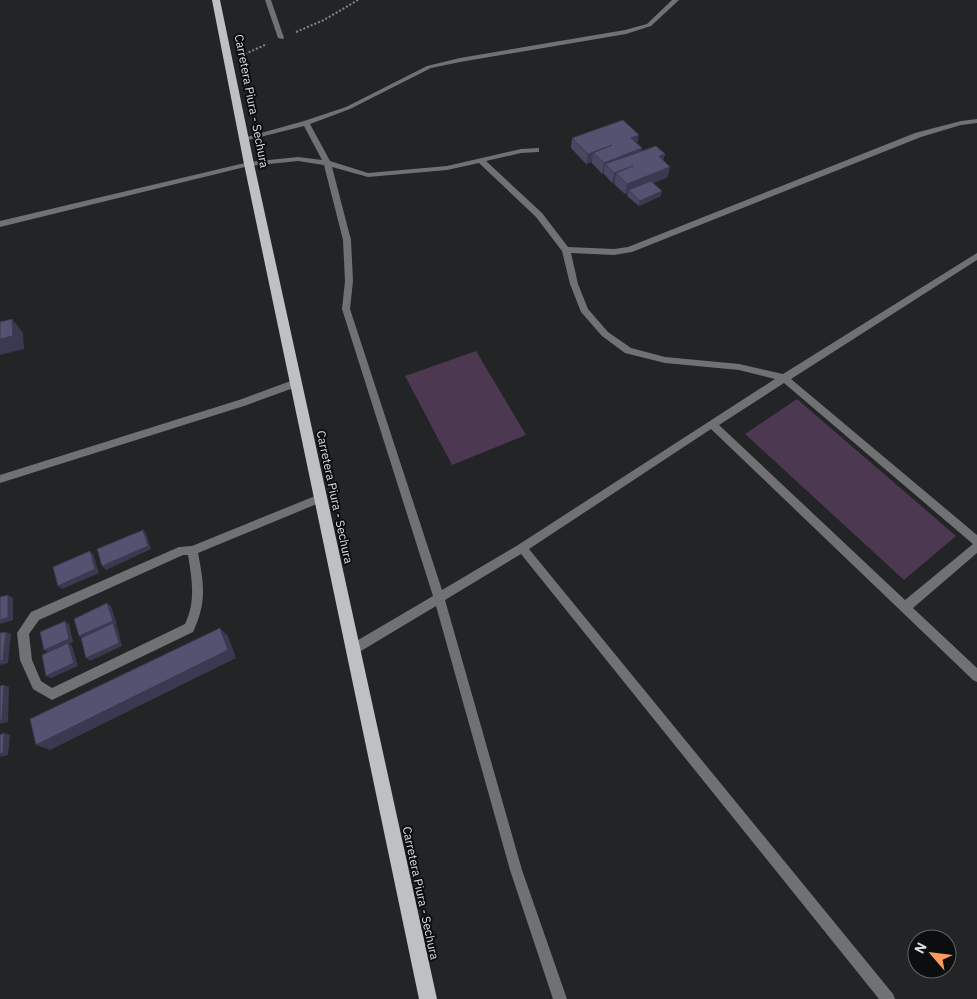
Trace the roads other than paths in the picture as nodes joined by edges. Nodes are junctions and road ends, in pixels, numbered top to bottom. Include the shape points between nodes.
1 (216, 0) edge
2 (268, 0) edge
3 (676, 0) edge
4 (281, 38) dead end
5 (977, 121) edge
6 (306, 123) junction
7 (244, 139) junction
8 (536, 150) dead end
9 (481, 160) junction
10 (327, 163) junction
11 (249, 164) junction
12 (0, 224) edge
13 (566, 250) junction
14 (977, 256) edge
15 (784, 378) junction
16 (296, 383) junction
17 (712, 424) junction
18 (0, 479) edge
19 (320, 498) junction
20 (977, 541) edge
21 (977, 547) edge
22 (522, 548) junction
23 (192, 551) junction
24 (439, 598) junction
25 (904, 608) junction
26 (352, 650) junction
27 (977, 676) edge
28 (428, 999) edge
29 (560, 999) edge
30 (888, 999) edge

1 - 7 main road, Carretera Piura - Sechura
2 - 4 street
3 - 6 street via 649,26 429,67 348,108
5 - 13 street via 918,135 644,245 614,252
6 - 7 street
6 - 10 street
7 - 11 main road, Carretera Piura - Sechura
8 - 9 street
9 - 10 street via 447,168 368,175
9 - 13 street via 540,215
10 - 11 street via 287,159
10 - 24 street via 347,240 349,281 346,309
11 - 12 street
11 - 16 main road, Carretera Piura - Sechura
13 - 15 street via 584,310 605,334 628,351 665,360 739,367
14 - 15 street
15 - 17 street
15 - 20 street
16 - 18 street
16 - 19 main road, Carretera Piura - Sechura
17 - 22 street
17 - 25 street
19 - 23 street
19 - 26 main road, Carretera Piura - Sechura
21 - 25 street
22 - 24 street
22 - 30 street
23 - 23 street via 183,550 35,616 23,633 26,660 36,685 52,694 189,628 196,615 200,592
24 - 26 street
24 - 29 street via 516,870
25 - 27 street
26 - 28 main road, Carretera Piura - Sechura

